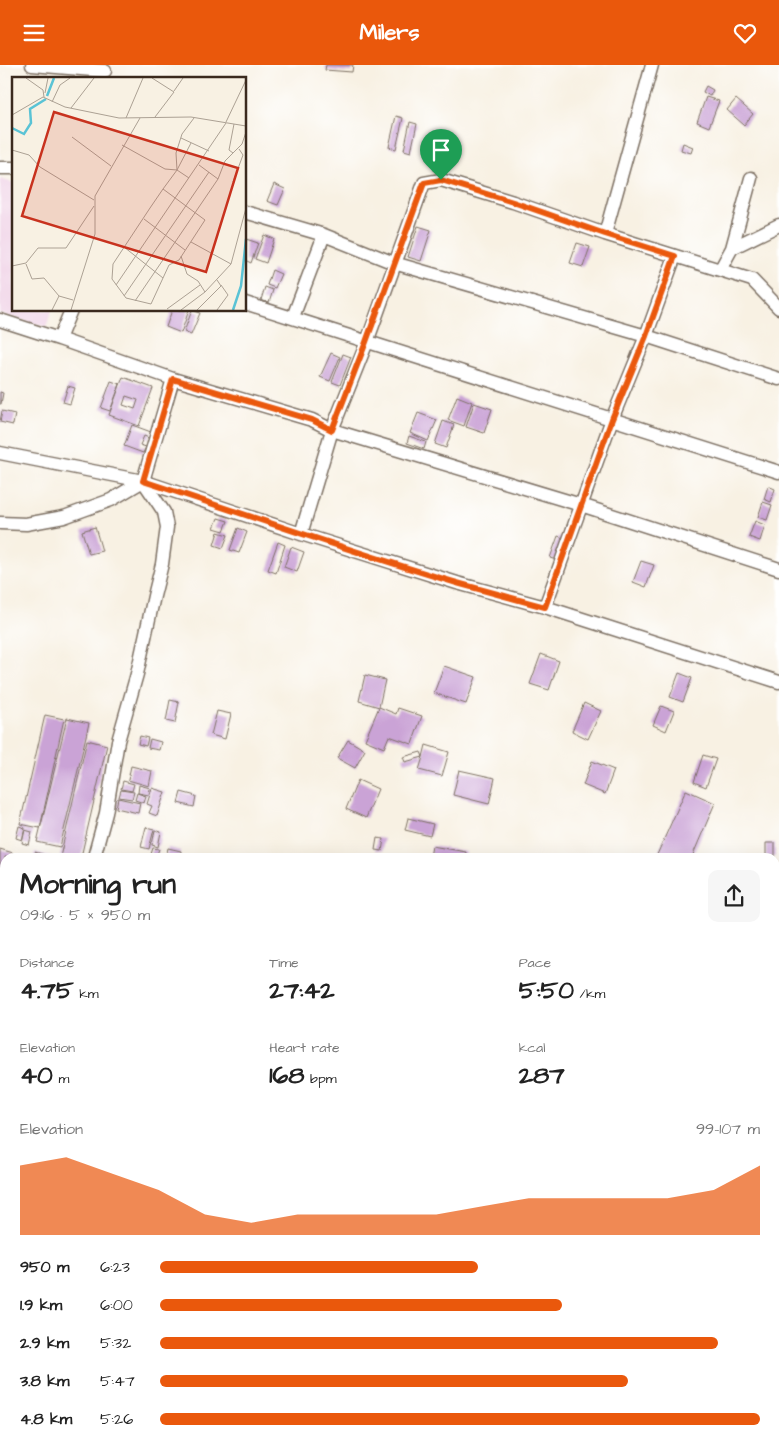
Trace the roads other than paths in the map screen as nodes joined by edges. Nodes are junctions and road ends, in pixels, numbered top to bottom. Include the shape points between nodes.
1 (32, 65) edge
2 (652, 65) edge
3 (105, 71) dead end
4 (751, 178) dead end
5 (246, 212) edge
6 (779, 225) edge
7 (605, 234) junction
8 (324, 235) junction
9 (732, 248) junction
10 (675, 256) junction
11 (394, 263) junction
12 (720, 270) junction
13 (246, 303) edge
14 (779, 308) edge
15 (71, 311) edge
16 (293, 317) junction
17 (0, 320) edge
18 (646, 336) junction
19 (59, 339) junction
20 (366, 342) junction
21 (173, 379) junction
22 (779, 379) edge
23 (612, 419) junction
24 (332, 430) junction
25 (0, 453) edge
26 (779, 472) edge
27 (143, 481) junction
28 (581, 505) junction
29 (0, 523) edge
30 (301, 534) junction
31 (779, 569) edge
32 (545, 607) junction
33 (779, 682) edge
34 (95, 853) edge

1 - 3 street
2 - 7 street
4 - 9 street
5 - 8 street
6 - 9 street
7 - 10 street
7 - 11 street via 513,202 441,180 432,181 424,183
8 - 11 street
8 - 16 street
9 - 12 street
10 - 12 street
10 - 18 street
11 - 18 street
11 - 20 street
12 - 14 street via 752,280
13 - 16 street
15 - 19 street
16 - 20 street
17 - 19 street
18 - 22 street
18 - 23 street
19 - 21 street
20 - 23 street
20 - 24 street
21 - 24 street via 312,420
21 - 27 street
23 - 26 street
23 - 28 street
24 - 28 street
24 - 30 street
25 - 27 street
27 - 29 street via 111,499 64,517 26,524
27 - 30 street
27 - 34 street via 164,512 167,527 162,564 118,741 106,813
28 - 31 street
28 - 32 street
30 - 32 street
32 - 33 street

